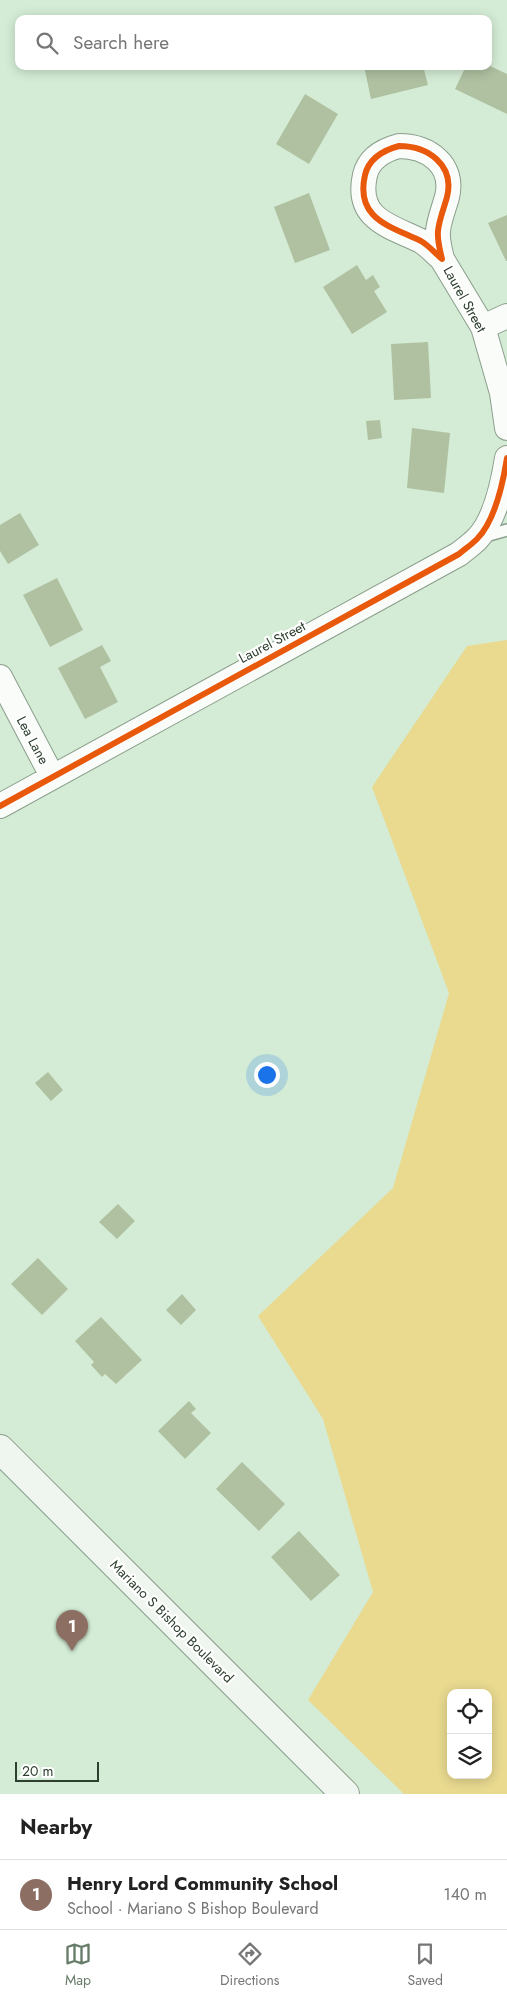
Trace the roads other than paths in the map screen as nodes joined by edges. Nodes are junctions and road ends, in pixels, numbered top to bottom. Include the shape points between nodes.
1 (442, 259) junction
2 (507, 316) edge
3 (483, 327) junction
4 (507, 428) edge
5 (507, 458) edge
6 (507, 530) edge
7 (478, 538) junction
8 (0, 677) edge
9 (52, 776) junction
10 (0, 806) edge
11 (0, 1449) edge
12 (345, 1794) edge

1 - 1 street, Laurel Street via 438,232 448,196 444,169 436,158 413,146 386,150 374,158 366,170 364,200 382,223 423,242
1 - 3 street, Laurel Street
2 - 3 street
3 - 4 street, Laurel Street via 502,393
5 - 7 street, Laurel Street via 494,511
6 - 7 lane
7 - 9 street, Laurel Street via 435,568
8 - 9 street, Lea Lane
9 - 10 street, Laurel Street
11 - 12 main road, Mariano S Bishop Boulevard

